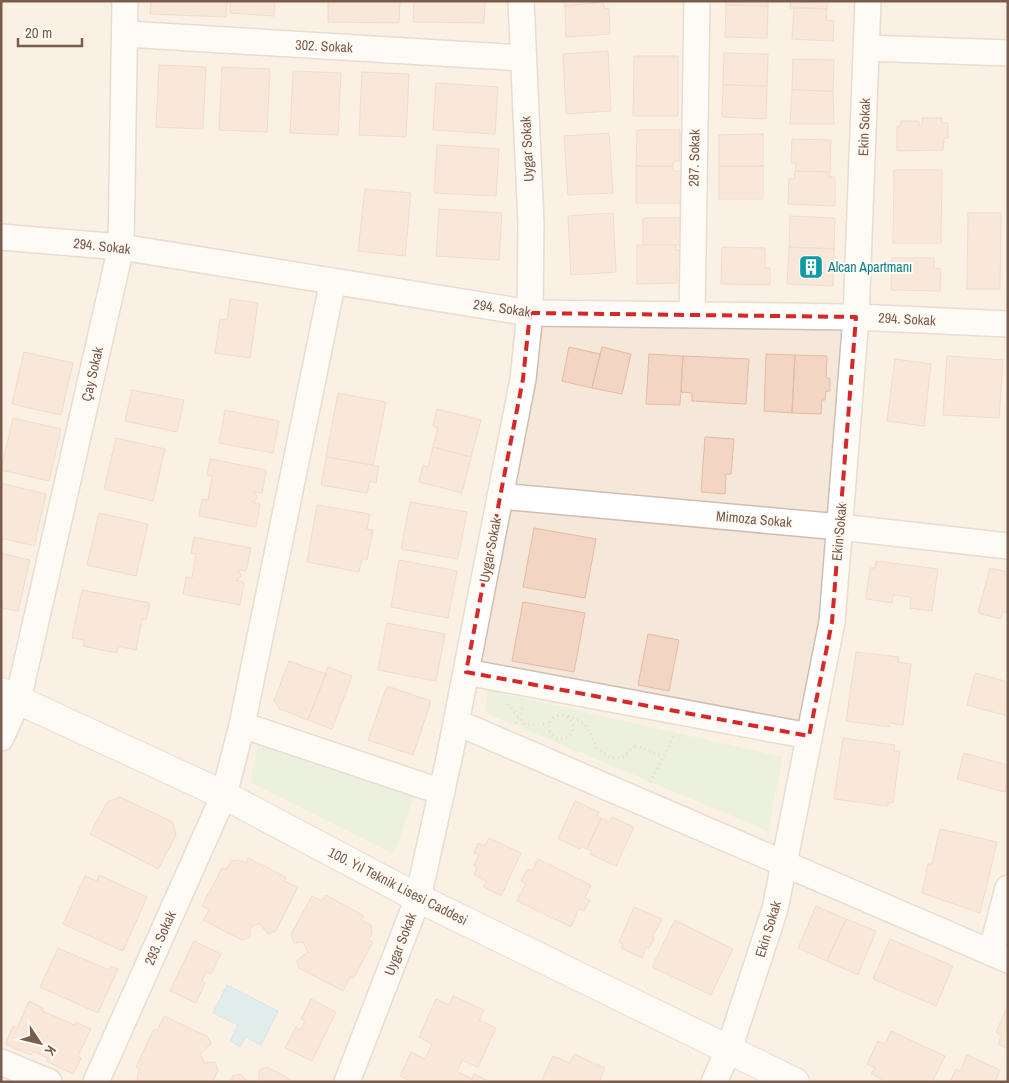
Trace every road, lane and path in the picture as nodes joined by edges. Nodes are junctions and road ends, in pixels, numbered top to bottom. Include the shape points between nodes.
1 (125, 1) edge
2 (521, 1) edge
3 (697, 1) edge
4 (868, 1) edge
5 (126, 34) junction
6 (867, 48) junction
7 (1008, 53) edge
8 (522, 58) junction
9 (1, 237) edge
10 (121, 247) junction
11 (333, 281) junction
12 (530, 313) junction
13 (692, 315) junction
14 (856, 317) junction
15 (1008, 324) edge
16 (500, 496) junction
17 (840, 527) junction
18 (1008, 546) edge
19 (466, 672) junction
20 (532, 684) junction
21 (10, 696) edge
22 (504, 698) dead end
23 (684, 713) junction
24 (518, 716) junction
25 (566, 716) junction
26 (456, 722) junction
27 (550, 723) junction
28 (242, 725) junction
29 (810, 736) junction
30 (1, 738) edge
31 (509, 744) junction
32 (664, 756) junction
33 (650, 782) dead end
34 (442, 792) junction
35 (224, 795) junction
36 (784, 864) junction
37 (1008, 888) edge
38 (418, 898) junction
39 (999, 957) edge
40 (729, 1049) junction
41 (1, 1062) edge
42 (49, 1082) edge
43 (96, 1082) edge
44 (347, 1082) edge
45 (714, 1082) edge
46 (795, 1082) edge

1 - 5 street, Çay Sokak
2 - 8 street, Uygar Sokak
3 - 13 street, 287. Sokak
4 - 6 street, Ekin Sokak
5 - 8 street, 302. Sokak
5 - 10 street, Çay Sokak
6 - 7 street
6 - 14 street, Ekin Sokak
8 - 12 street, Uygar Sokak via 531,224
9 - 10 street, 294. Sokak
10 - 11 street, 294. Sokak
10 - 21 street, Çay Sokak
11 - 12 street, 294. Sokak
11 - 28 street, 293. Sokak
12 - 13 street, 294. Sokak
12 - 16 street, Uygar Sokak via 523,379
13 - 14 street, 294. Sokak
14 - 15 street, 294. Sokak
14 - 17 street, Ekin Sokak
16 - 17 street, Mimoza Sokak
16 - 19 street, Uygar Sokak
17 - 18 street, Mimoza Sokak
17 - 29 street, Ekin Sokak via 832,622
19 - 20 street
19 - 26 street, Uygar Sokak
20 - 23 street
20 - 24 path
21 - 30 street, Çay Sokak
21 - 35 main road, 100. Yıl Teknik Lisesi Caddesi
22 - 24 path
23 - 29 street
23 - 32 path
24 - 27 path via 525,725
24 - 31 path
25 - 27 path via 555,717
25 - 27 path via 573,725 572,733 566,738 552,734
25 - 32 path via 579,720 591,732 596,748 611,758 623,756 635,746
26 - 31 street
26 - 34 street, Uygar Sokak
28 - 34 street
28 - 35 street, 293. Sokak
29 - 36 street, Ekin Sokak
31 - 36 street
32 - 33 path
34 - 38 street, Uygar Sokak
35 - 38 main road, 100. Yıl Teknik Lisesi Caddesi
35 - 43 street, 293. Sokak
36 - 39 street
36 - 40 street, Ekin Sokak via 775,909
37 - 39 street
38 - 40 main road, 100. Yıl Teknik Lisesi Caddesi
38 - 44 street, Uygar Sokak
40 - 45 street, Ekin Sokak
40 - 46 main road, 100. Yıl Teknik Lisesi Caddesi
41 - 42 street

